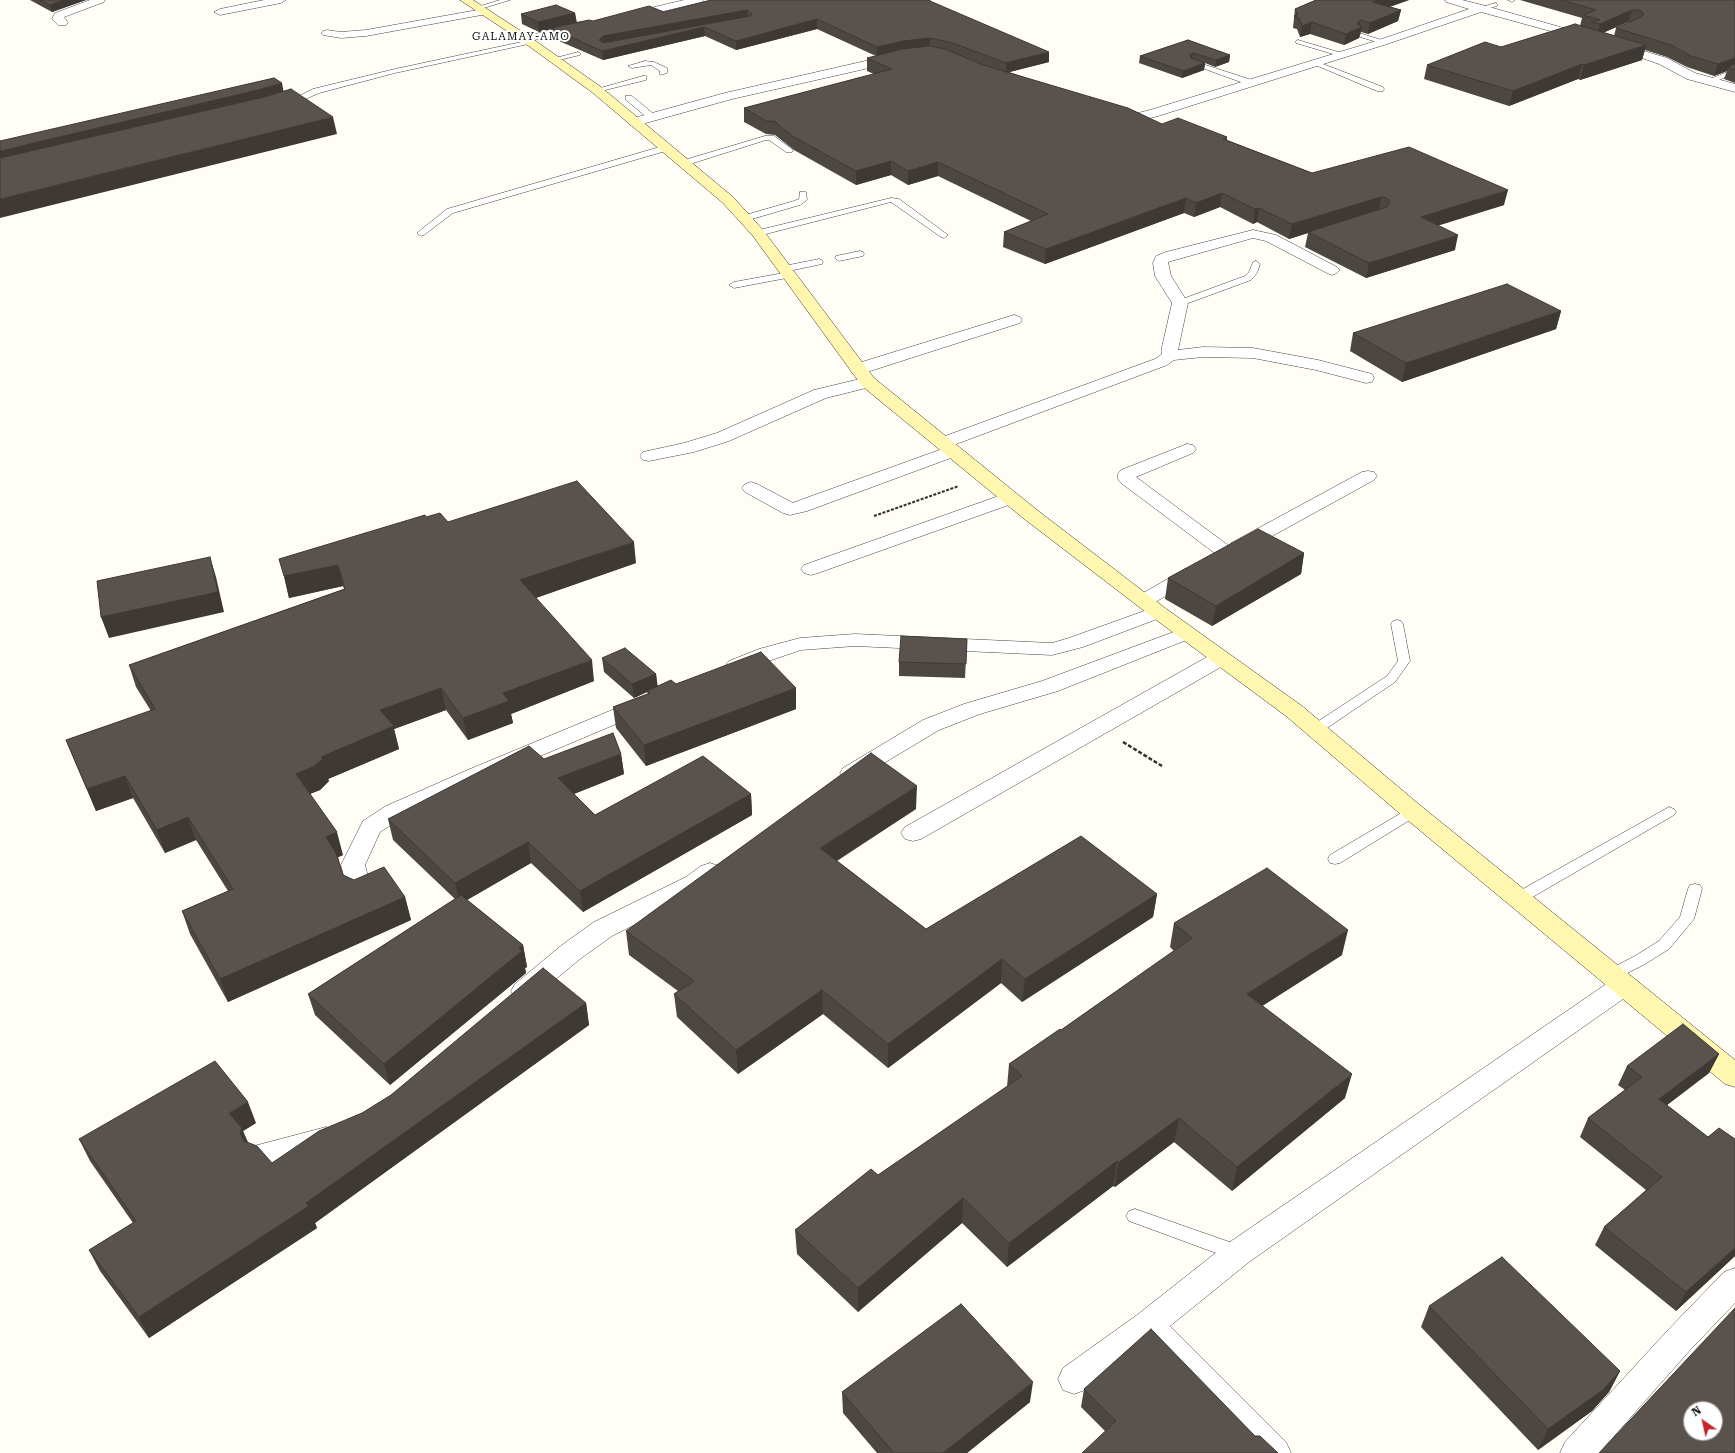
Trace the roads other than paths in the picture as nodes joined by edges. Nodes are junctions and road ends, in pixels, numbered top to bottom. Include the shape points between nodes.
1 (100, 0) edge
2 (281, 0) edge
3 (507, 0) edge
4 (698, 0) edge
5 (1450, 0) edge
6 (1495, 4) dead end
7 (475, 6) edge
8 (1482, 8) junction
9 (220, 12) dead end
10 (616, 19) edge
11 (62, 23) dead end
12 (594, 24) edge
13 (327, 33) dead end
14 (1612, 34) edge
15 (1359, 35) edge
16 (528, 40) junction
17 (1598, 41) junction
18 (1298, 42) dead end
19 (1383, 42) junction
20 (578, 54) edge
21 (910, 55) edge
22 (1343, 55) junction
23 (555, 59) junction
24 (1193, 63) edge
25 (1315, 63) junction
26 (632, 66) dead end
27 (1735, 70) edge
28 (663, 73) dead end
29 (643, 78) dead end
30 (1709, 81) junction
31 (1252, 83) junction
32 (1735, 88) edge
33 (1380, 89) dead end
34 (597, 90) junction
35 (629, 98) dead end
36 (278, 107) edge
37 (1103, 109) edge
38 (644, 119) junction
39 (666, 148) junction
40 (790, 150) edge
41 (684, 163) junction
42 (803, 194) dead end
43 (745, 218) junction
44 (421, 233) dead end
45 (758, 233) junction
46 (944, 235) dead end
47 (1308, 239) edge
48 (1287, 246) junction
49 (860, 254) dead end
50 (839, 258) dead end
51 (819, 262) dead end
52 (1256, 264) dead end
53 (1332, 270) dead end
54 (787, 272) junction
55 (734, 285) dead end
56 (1180, 303) junction
57 (1014, 320) dead end
58 (1170, 356) junction
59 (863, 376) junction
60 (1366, 378) dead end
61 (948, 447) junction
62 (1187, 448) dead end
63 (649, 456) dead end
64 (1368, 476) dead end
65 (751, 488) dead end
66 (1010, 498) junction
67 (1227, 553) junction
68 (811, 569) dead end
69 (1150, 606) junction
70 (1397, 624) dead end
71 (1187, 633) junction
72 (1221, 658) junction
73 (716, 674) edge
74 (658, 698) edge
75 (1316, 729) junction
76 (834, 783) edge
77 (1413, 812) junction
78 (1669, 812) dead end
79 (914, 833) dead end
80 (1335, 859) dead end
81 (725, 860) edge
82 (1695, 889) dead end
83 (360, 892) edge
84 (1519, 898) junction
85 (1617, 980) junction
86 (505, 1007) edge
87 (1735, 1076) edge
88 (345, 1130) edge
89 (264, 1154) edge
90 (1135, 1216) dead end
91 (1238, 1253) junction
92 (1735, 1282) edge
93 (1148, 1325) junction
94 (1074, 1380) dead end
95 (1274, 1453) edge
96 (1576, 1453) edge

1 - 11 street via 59,15 58,19
2 - 9 street
3 - 7 lane
4 - 10 street
5 - 8 street
6 - 8 lane
7 - 13 street via 366,32 341,35
7 - 16 street
8 - 17 street
8 - 19 street
12 - 16 street
14 - 17 street
15 - 19 lane
16 - 23 street
16 - 36 lane via 316,91
17 - 30 street via 1663,61 1690,76
18 - 22 lane
19 - 22 street
20 - 23 lane
21 - 38 street via 729,96
22 - 25 street
23 - 34 street
24 - 31 lane
25 - 31 street
25 - 33 lane
26 - 28 lane via 652,63 664,70
27 - 30 lane
29 - 34 lane
30 - 32 street
31 - 37 street via 1138,117
34 - 38 street
35 - 38 lane
38 - 39 street
39 - 41 street
39 - 44 lane via 474,202 450,211
40 - 41 lane via 770,138 765,138
41 - 43 street
42 - 43 lane via 803,200 797,203
43 - 45 street
45 - 46 lane via 891,200
45 - 54 street
47 - 48 street
48 - 53 street
48 - 56 street via 1271,238 1254,234 1171,255 1161,260 1163,276
49 - 50 lane
51 - 54 lane
52 - 56 lane via 1254,273 1248,278
54 - 55 lane
54 - 59 street
56 - 58 street
57 - 59 street
58 - 60 street via 1203,352 1253,353 1318,365
58 - 61 street
59 - 61 street
59 - 63 street via 723,437
61 - 65 street via 800,507 790,509
61 - 66 street
62 - 67 street via 1128,474 1127,479
64 - 67 street
66 - 68 street
66 - 69 street
67 - 69 street
69 - 71 street
69 - 73 street via 1076,643 1052,649 855,640 800,644 766,654
70 - 75 lane via 1404,661 1391,679
71 - 72 street
71 - 76 street via 1050,686 972,709 932,725
72 - 75 street via 1294,710
72 - 79 street
74 - 83 street via 478,774 394,812 370,827 353,865
75 - 77 street
77 - 80 lane
77 - 84 street
78 - 84 lane
81 - 86 street via 695,883 603,929
82 - 85 lane via 1687,919 1664,945 1640,960
84 - 85 street
85 - 87 street
85 - 91 street
88 - 89 street via 327,1138
90 - 91 lane
91 - 93 street
92 - 96 street
93 - 94 street
93 - 95 street

